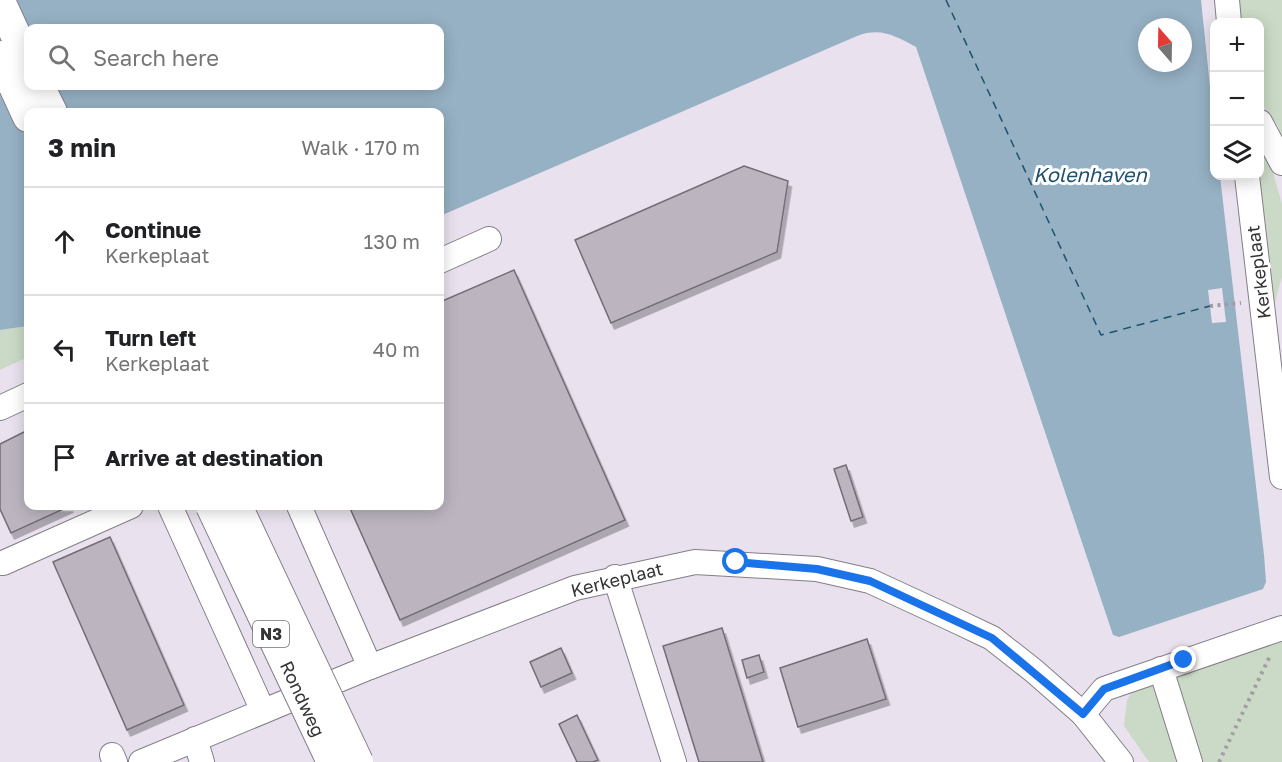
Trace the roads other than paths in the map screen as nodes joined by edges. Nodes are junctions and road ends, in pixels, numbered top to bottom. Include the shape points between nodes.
1 (1227, 0) edge
2 (0, 1) edge
3 (1229, 18) edge
4 (24, 53) edge
5 (0, 56) edge
6 (41, 90) edge
7 (24, 108) edge
8 (50, 108) edge
9 (1262, 126) edge
10 (1282, 163) edge
11 (1247, 180) edge
12 (489, 239) dead end
13 (444, 259) edge
14 (1282, 309) edge
15 (1268, 352) junction
16 (24, 397) edge
17 (0, 408) edge
18 (1282, 477) edge
19 (122, 510) edge
20 (172, 510) edge
21 (213, 510) edge
22 (239, 510) edge
23 (301, 510) edge
24 (3, 563) dead end
25 (615, 578) junction
26 (1282, 628) edge
27 (370, 667) junction
28 (1161, 669) junction
29 (263, 711) junction
30 (1083, 714) junction
31 (195, 739) junction
32 (141, 762) edge
33 (202, 762) edge
34 (332, 762) edge
35 (358, 762) edge
36 (674, 762) edge
37 (1121, 762) edge
38 (1190, 762) edge

1 - 3 street
2 - 4 main road
5 - 7 main road
6 - 8 main road
9 - 10 street
11 - 15 street, Kerkeplaat
12 - 13 street
14 - 15 street
15 - 18 street, Kerkeplaat
16 - 17 street
19 - 24 street
20 - 29 street
21 - 34 main road, Rondweg / N3, bridge
22 - 35 main road, Rondweg / N3, bridge
23 - 27 street
25 - 27 street, Kerkeplaat via 575,588
25 - 30 street, Kerkeplaat via 695,562 736,562 817,569 870,581 992,638
25 - 36 street
26 - 28 street
27 - 29 street, Kerkeplaat
28 - 30 street via 1104,689
28 - 38 street
29 - 31 street, Kerkeplaat via 221,719
30 - 37 street, Kerkeplaat
31 - 32 street, Kerkeplaat
31 - 33 street

